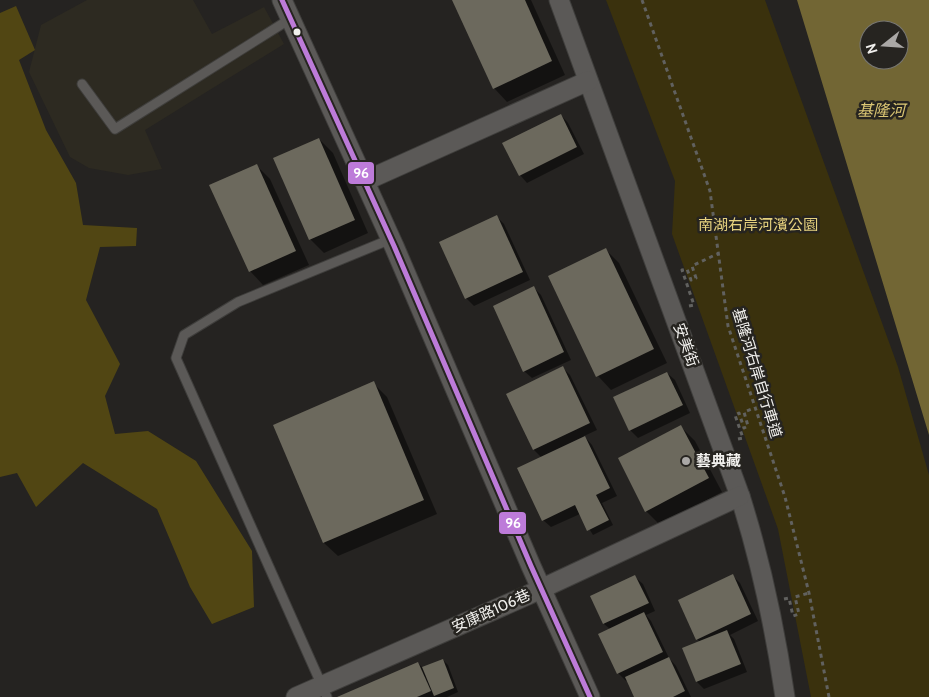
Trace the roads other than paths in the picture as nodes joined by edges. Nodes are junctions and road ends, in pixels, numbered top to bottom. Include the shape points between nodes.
1 (282, 0) edge
2 (559, 0) edge
3 (290, 19) junction
4 (588, 81) junction
5 (82, 84) dead end
6 (365, 181) junction
7 (391, 239) junction
8 (740, 496) junction
9 (542, 588) junction
10 (324, 692) edge
11 (296, 697) edge
12 (590, 697) edge
13 (785, 697) edge

1 - 3 street
2 - 4 street, 安美街
3 - 5 lane via 116,129
3 - 6 street
4 - 6 street
4 - 8 street, 安美街
6 - 7 street
7 - 9 street
7 - 10 lane via 238,302 184,335 176,358
8 - 9 street, 安康路106巷
8 - 13 street, 安美街 via 771,612
9 - 10 street, 安康路106巷
9 - 12 street
10 - 11 street, 安康路106巷

